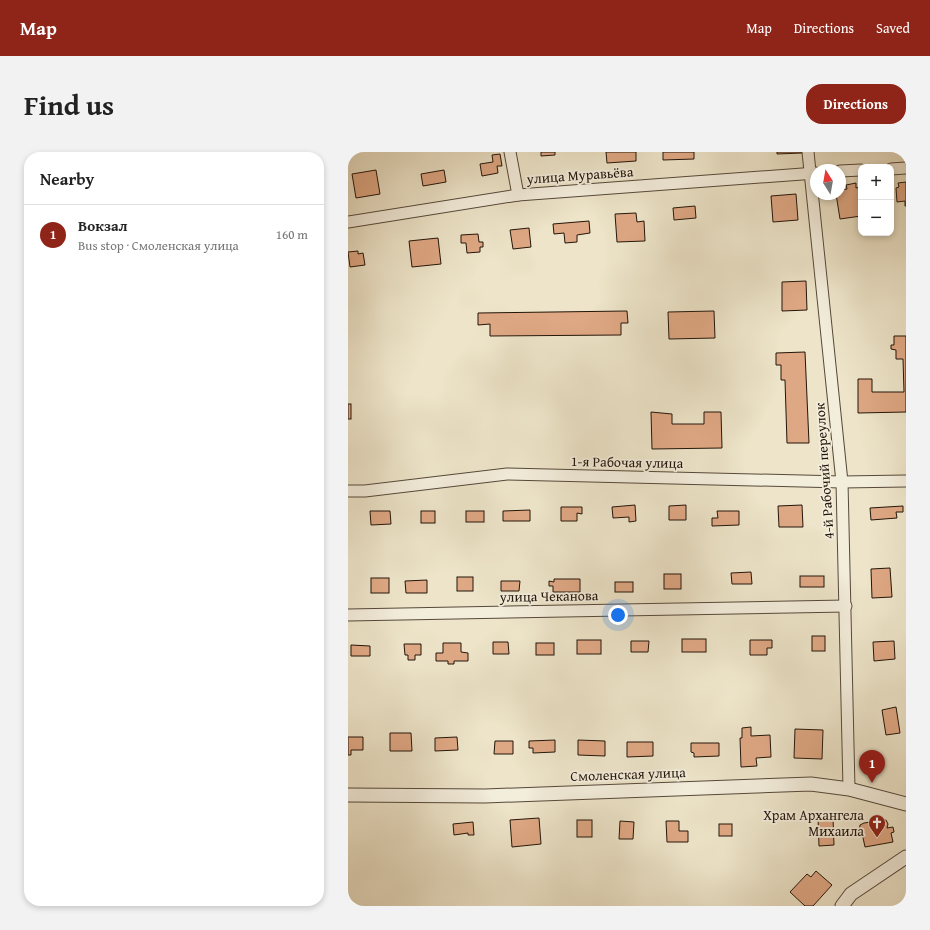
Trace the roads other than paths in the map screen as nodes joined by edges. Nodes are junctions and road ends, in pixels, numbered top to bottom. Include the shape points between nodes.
1 (510, 152) edge
2 (808, 152) edge
3 (811, 164) edge
4 (906, 168) edge
5 (894, 169) edge
6 (858, 170) edge
7 (846, 171) edge
8 (810, 173) edge
9 (518, 195) junction
10 (816, 200) edge
11 (348, 222) edge
12 (906, 481) edge
13 (842, 482) junction
14 (348, 491) edge
15 (846, 606) junction
16 (348, 615) edge
17 (849, 789) junction
18 (348, 795) edge
19 (906, 804) edge
20 (906, 857) edge
21 (842, 906) edge

1 - 9 street
2 - 3 street, 4-й Рабочий переулок
4 - 5 street
6 - 7 street
8 - 9 street, улица Муравьёва
9 - 11 street, улица Муравьёва
10 - 13 street, 4-й Рабочий переулок
12 - 13 street, 1-я Рабочая улица
13 - 14 street, 1-я Рабочая улица via 506,474
13 - 15 street, 4-й Рабочий переулок
15 - 16 street, улица Чеканова
15 - 17 street, 4-й Рабочий переулок
17 - 18 street, Смоленская улица via 811,784 485,796
17 - 19 street, Смоленская улица
20 - 21 street via 851,894

